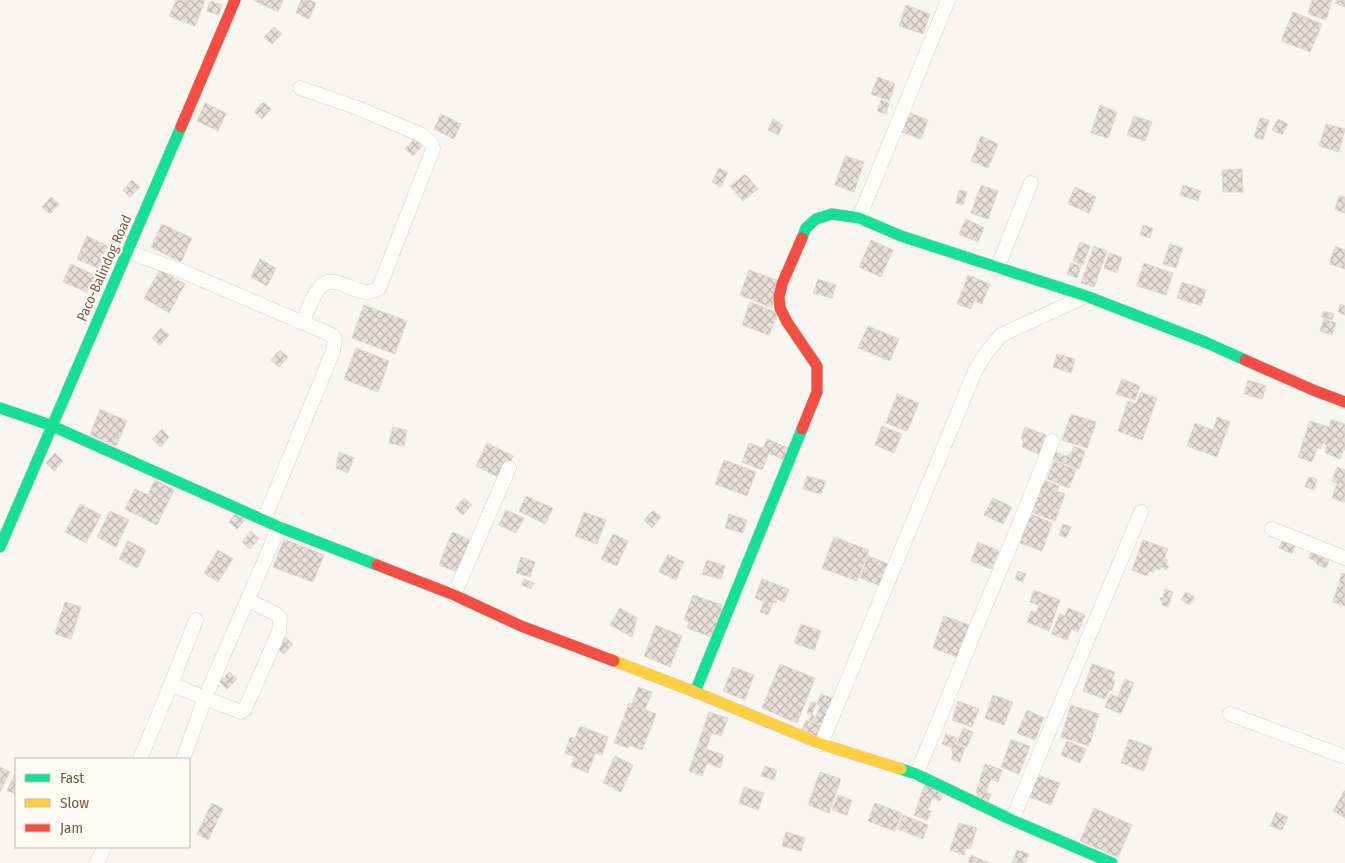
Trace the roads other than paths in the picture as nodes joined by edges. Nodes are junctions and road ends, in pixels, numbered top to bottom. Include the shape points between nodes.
1 (234, 0) edge
2 (948, 0) edge
3 (300, 88) dead end
4 (1031, 183) dead end
5 (859, 218) junction
6 (128, 252) junction
7 (997, 268) junction
8 (1086, 296) junction
9 (302, 322) junction
10 (1345, 402) edge
11 (0, 408) edge
12 (50, 425) junction
13 (1052, 441) dead end
14 (509, 468) dead end
15 (1141, 512) dead end
16 (264, 520) junction
17 (279, 527) junction
18 (1272, 529) dead end
19 (0, 547) edge
20 (1345, 558) edge
21 (454, 595) junction
22 (248, 600) junction
23 (196, 620) dead end
24 (171, 684) junction
25 (695, 692) junction
26 (205, 698) junction
27 (1230, 714) dead end
28 (821, 744) junction
29 (1345, 757) edge
30 (140, 758) edge
31 (183, 758) edge
32 (916, 774) junction
33 (1012, 820) junction
34 (104, 848) edge
35 (97, 863) edge
36 (1112, 863) edge

1 - 6 street, Paco-Balindog Road
2 - 5 street
3 - 9 street via 422,135 433,149 379,288 374,292 364,292 337,282 324,283
4 - 7 street
5 - 7 street via 901,236
5 - 25 street via 832,214 810,224 782,284 780,308 817,366 817,392
6 - 9 street via 180,270
6 - 12 street, Paco-Balindog Road
7 - 8 street
8 - 10 street via 1205,342
8 - 28 street via 1001,335 980,363
9 - 16 street via 332,335 335,343
11 - 12 street
12 - 16 street
12 - 19 street, Paco-Balindog Road
13 - 32 street
14 - 21 street
15 - 33 street
16 - 17 street
17 - 21 street
17 - 22 street
18 - 20 street
21 - 25 street via 521,626
22 - 26 street
22 - 26 street via 280,618 279,632 243,712
23 - 24 street
24 - 26 street
24 - 30 street
25 - 28 street
26 - 31 street
27 - 29 street
28 - 32 street
32 - 33 street
33 - 36 street
34 - 35 street

